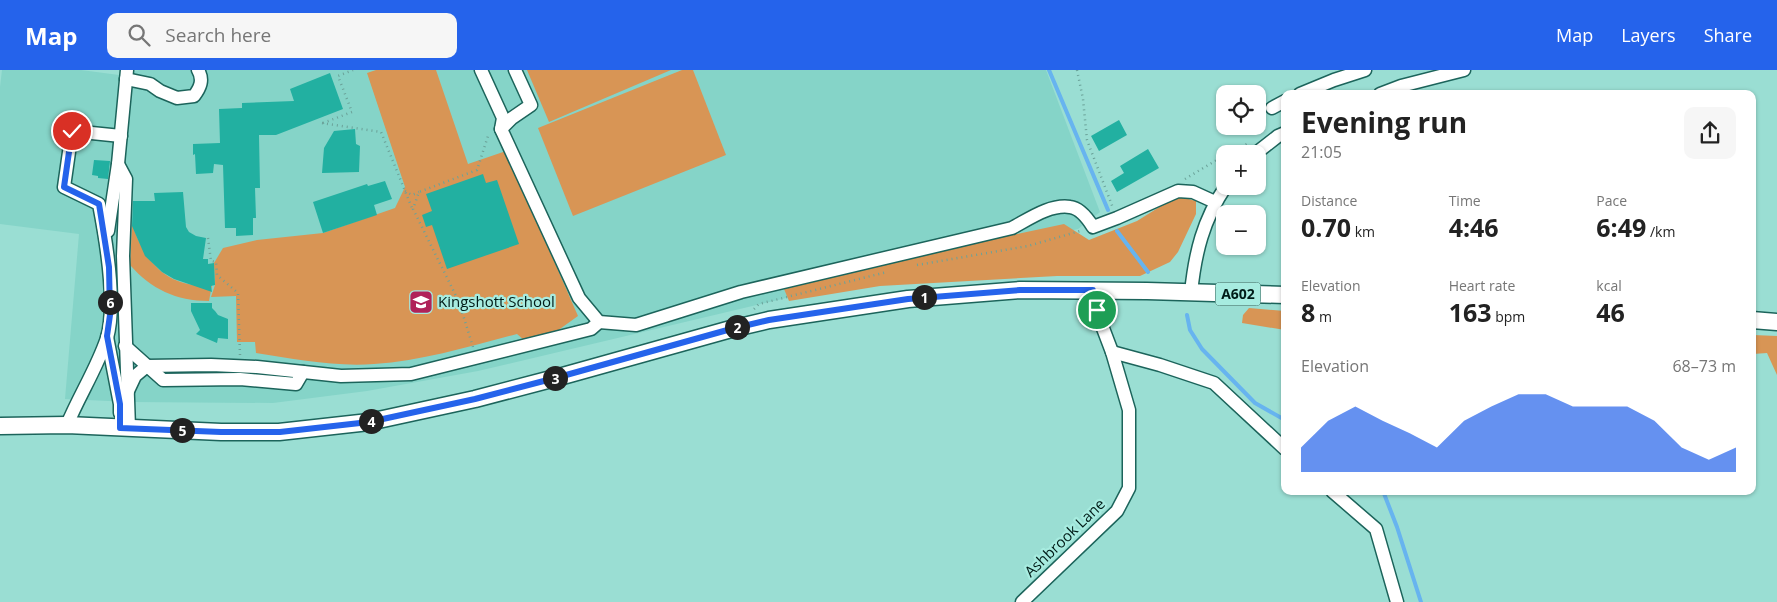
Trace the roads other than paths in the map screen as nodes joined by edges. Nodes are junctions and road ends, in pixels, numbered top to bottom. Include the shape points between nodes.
1 (198, 70) edge
2 (481, 70) edge
3 (515, 70) edge
4 (1365, 70) edge
5 (1464, 70) edge
6 (1440, 72) edge
7 (127, 74) edge
8 (1310, 90) edge
9 (1390, 90) edge
10 (1281, 103) edge
11 (1272, 108) dead end
12 (501, 129) junction
13 (1281, 135) edge
14 (121, 136) junction
15 (1266, 145) edge
16 (118, 164) junction
17 (1220, 195) edge
18 (1215, 202) junction
19 (106, 244) junction
20 (1093, 290) junction
21 (1191, 293) junction
22 (1281, 295) edge
23 (1756, 320) edge
24 (599, 322) junction
25 (1777, 322) edge
26 (107, 336) junction
27 (126, 346) junction
28 (1112, 352) junction
29 (147, 366) junction
30 (240, 366) junction
31 (304, 372) junction
32 (240, 379) junction
33 (127, 393) junction
34 (67, 425) junction
35 (0, 426) edge
36 (124, 428) junction
37 (1281, 445) edge
38 (1337, 495) edge
39 (1022, 602) edge
40 (1397, 602) edge

1 - 7 street via 202,76 200,87 194,96 185,98 170,96
2 - 12 street via 504,118
3 - 12 street via 531,105
4 - 8 street
5 - 6 street
6 - 9 street
7 - 14 street
10 - 11 street
12 - 24 street via 579,298
13 - 15 street
14 - 16 street
14 - 19 street via 72,131 64,187 99,204
16 - 19 street
16 - 27 street via 126,179 123,256
17 - 18 street
18 - 21 street via 1201,234
18 - 24 street via 1193,192 1178,191 1094,226 1083,213 1071,206 1051,208 1012,228 741,292 636,325
19 - 26 street via 110,315
20 - 21 main road, A602
20 - 28 street, Ashbrook Lane
20 - 36 main road, A602 via 1020,290 908,299 769,320 494,394 369,422 280,432
21 - 22 main road, A602
23 - 25 main road
24 - 31 street via 591,330 411,374 342,376
26 - 34 street
26 - 36 street
27 - 29 street
27 - 33 street
28 - 37 street via 1214,383
28 - 39 street, Ashbrook Lane via 1129,410 1129,488 1117,511
29 - 30 street
29 - 32 street via 163,380
29 - 33 street via 135,376
30 - 31 street
30 - 32 street
31 - 32 street via 296,384
33 - 36 street
34 - 35 main road, A602
34 - 36 main road, A602
38 - 40 street via 1376,529

